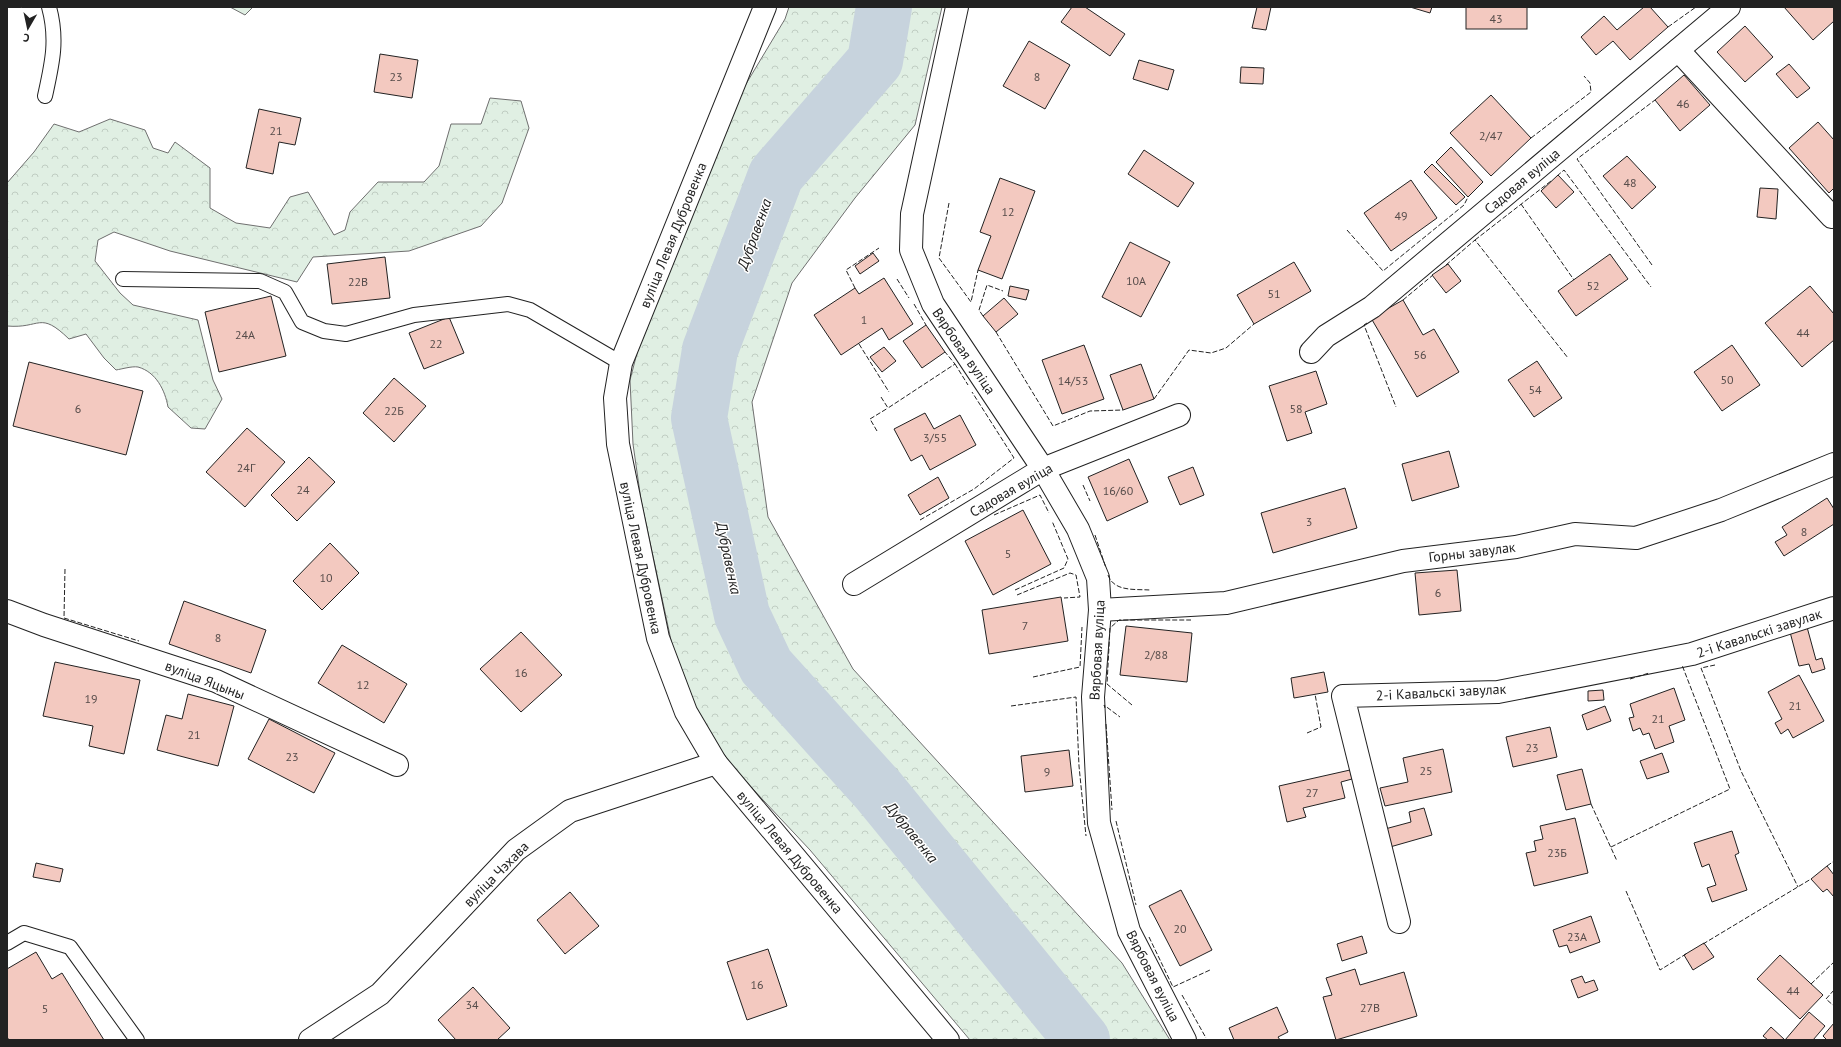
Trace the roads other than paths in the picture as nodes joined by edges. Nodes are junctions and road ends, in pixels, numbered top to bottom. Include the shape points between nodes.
1 (49, 7) edge
2 (765, 7) edge
3 (957, 7) edge
4 (1729, 7) edge
5 (1678, 50) junction
6 (45, 96) dead end
7 (1834, 216) edge
8 (123, 279) dead end
9 (1311, 352) dead end
10 (621, 363) junction
11 (1179, 415) dead end
12 (1834, 464) edge
13 (1043, 469) junction
14 (854, 584) dead end
15 (1834, 608) edge
16 (1100, 610) junction
17 (7, 611) edge
18 (716, 763) junction
19 (397, 765) dead end
20 (1399, 922) dead end
21 (7, 943) edge
22 (137, 1040) edge
23 (310, 1040) edge
24 (948, 1040) edge
25 (1185, 1040) edge

1 - 6 lane via 55,52
2 - 10 street, вуліца Левая Дубровенка
3 - 13 street, Вярбовая вуліца via 912,214 911,250 933,304
4 - 5 street, Садовая вуліца
5 - 7 street via 1832,217
5 - 9 street, Садовая вуліца via 1372,307 1326,336
8 - 10 lane via 260,281 285,292 302,322 324,331 346,334 414,315 508,304 530,310
10 - 18 street, вуліца Левая Дубровенка via 616,398 618,444 658,638 686,712
11 - 13 street, Садовая вуліца
12 - 16 street, Горны завулак via 1721,510 1636,538 1575,534 1516,547 1403,561 1226,604
13 - 14 street, Садовая вуліца
13 - 16 street, Вярбовая вуліца via 1078,530 1098,578
15 - 20 street, 2-і Кавальскі завулак via 1692,654 1498,692 1343,696
16 - 25 street, Вярбовая вуліца via 1093,697 1099,823 1129,931
17 - 19 street, вуліца Яцыны via 216,681
18 - 23 street, вуліца Чэхава via 570,811 516,850 380,994
18 - 24 street, вуліца Левая Дубровенка
21 - 22 lane via 24,933 70,948

